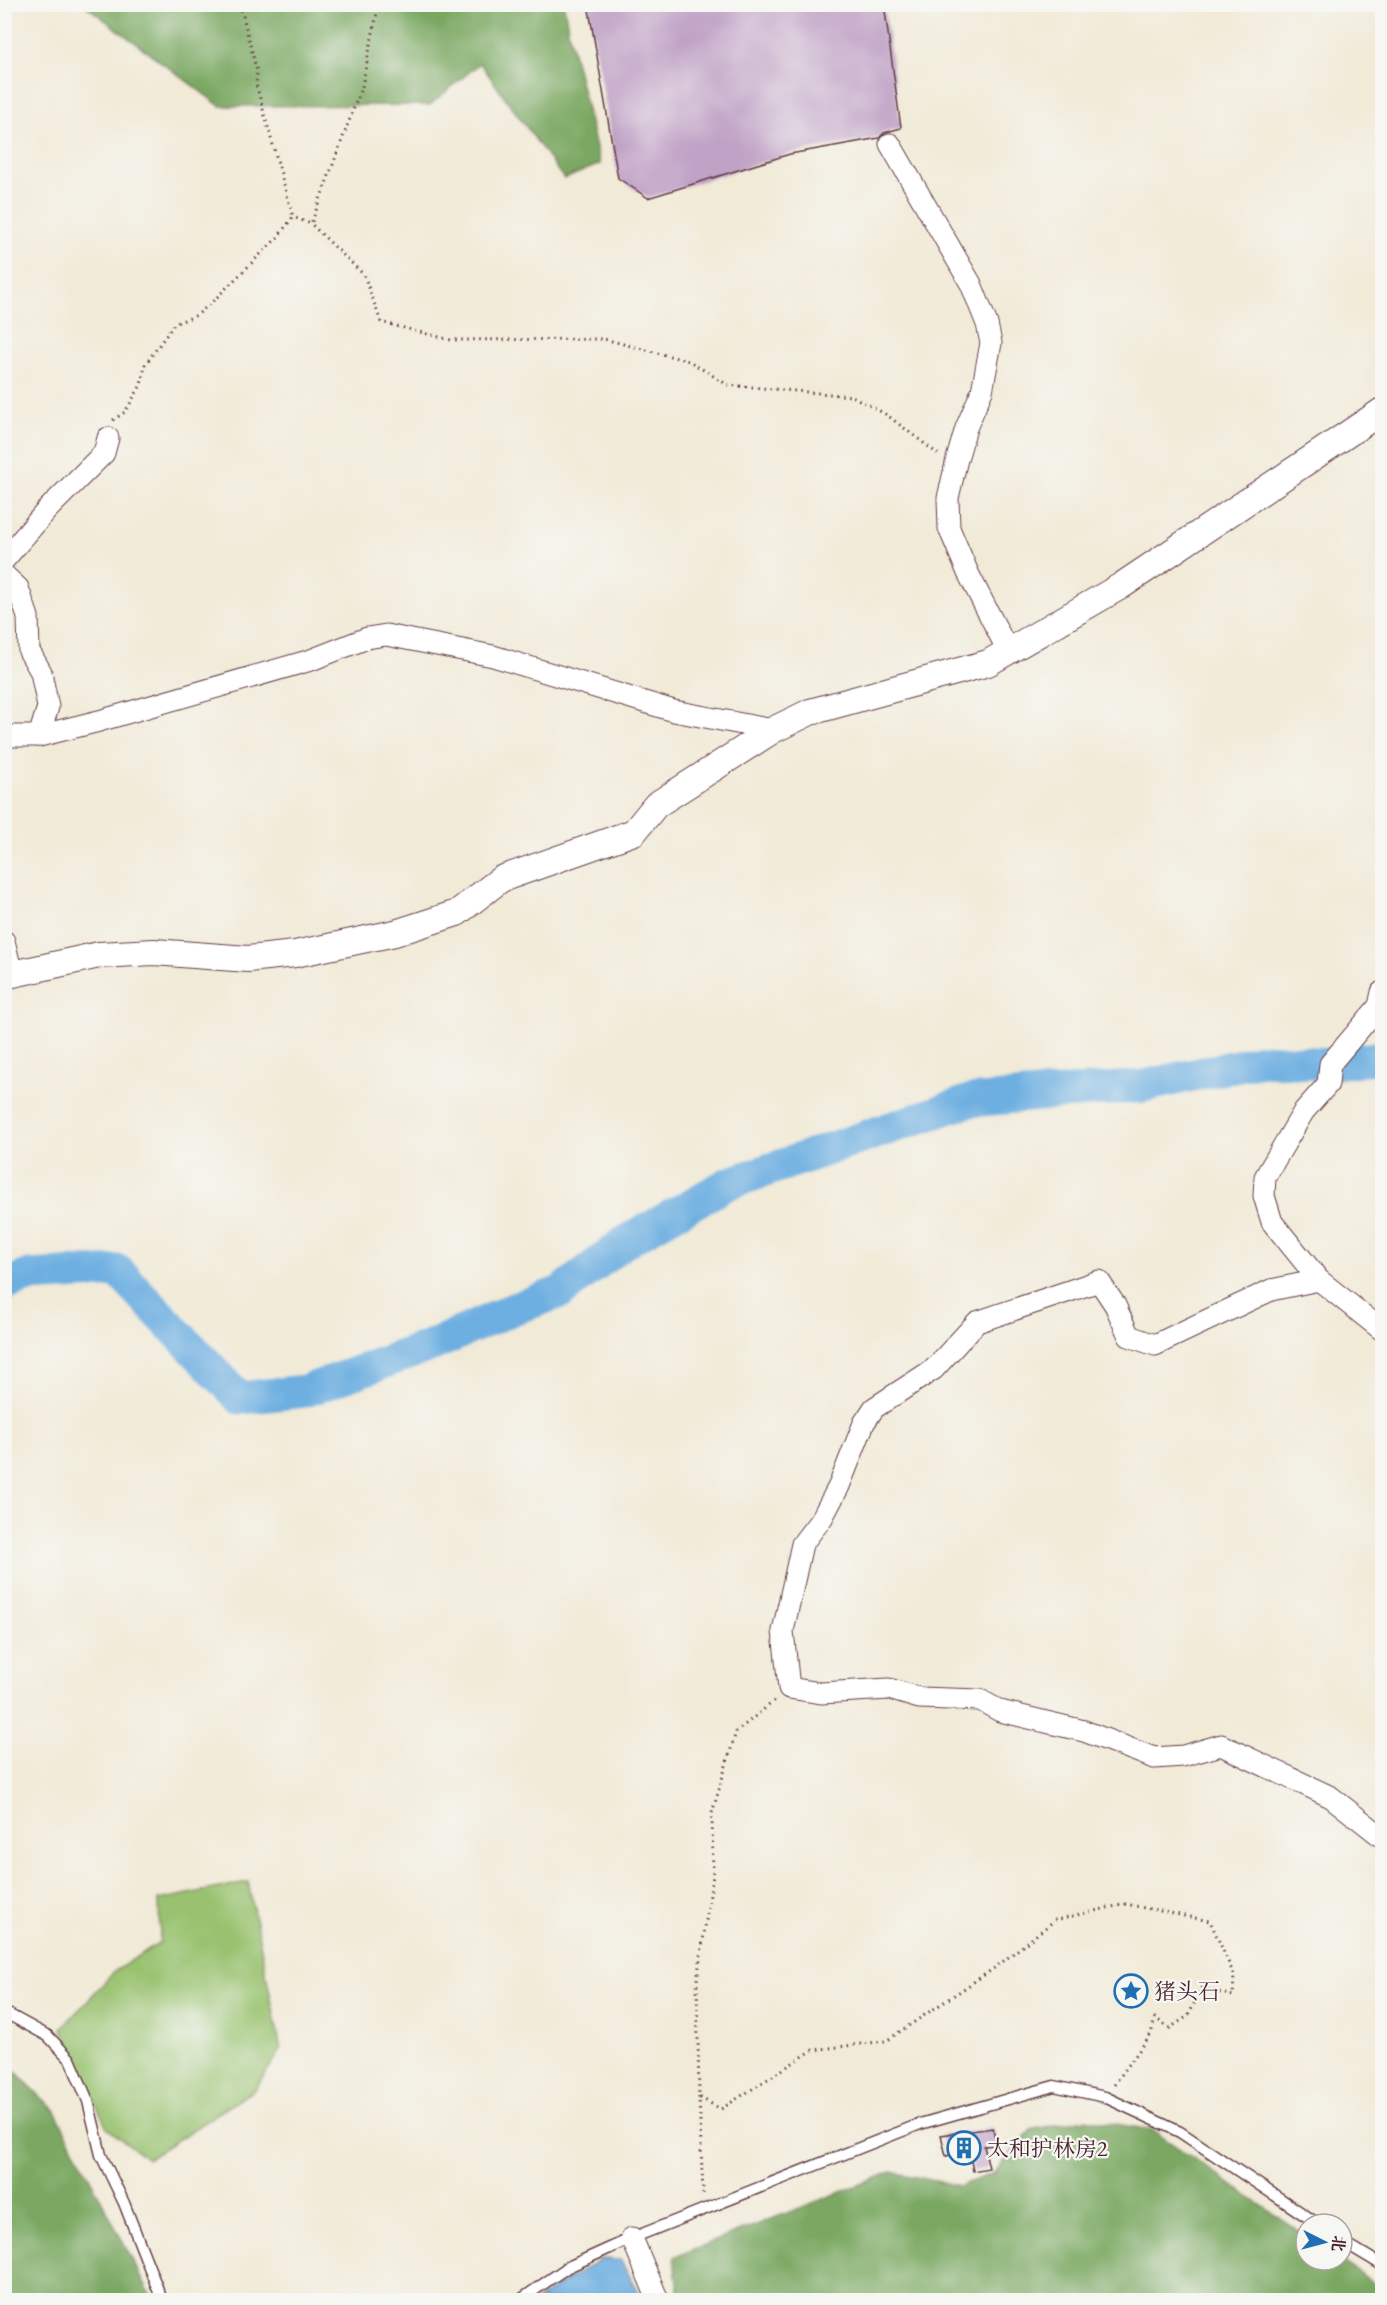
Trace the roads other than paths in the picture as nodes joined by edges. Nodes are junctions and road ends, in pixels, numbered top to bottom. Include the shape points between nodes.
1 (890, 144) dead end
2 (1383, 411) edge
3 (108, 438) road end
4 (4, 560) edge
5 (4, 575) edge
6 (1008, 651) junction
7 (772, 730) junction
8 (4, 736) edge
9 (39, 736) junction
10 (4, 940) edge
11 (8, 975) edge
12 (1383, 992) edge
13 (1319, 1280) junction
14 (1383, 1330) edge
15 (1383, 1837) edge
16 (4, 2013) edge
17 (1300, 2212) edge
18 (632, 2238) junction
19 (1354, 2248) edge
20 (1383, 2265) edge
21 (162, 2301) edge
22 (520, 2301) edge
23 (658, 2301) edge

1 - 6 street via 971,284 987,324 991,344 982,391 966,428 948,498 949,528
2 - 6 street via 1121,586
3 - 4 street via 104,453
5 - 9 street via 18,588 28,617 29,651 41,672 48,707
6 - 7 street via 988,663 810,712
7 - 9 street via 674,711 493,656 386,635 367,638 311,660
7 - 11 street via 657,805 634,832 501,879 458,913 395,933 295,954 248,959 143,952 99,955
8 - 9 street
10 - 11 street
12 - 13 street via 1379,1006 1330,1064 1328,1084 1304,1111 1265,1177 1264,1196 1272,1222
13 - 14 street
13 - 15 street via 1271,1290 1155,1345 1129,1336 1099,1281 977,1322 934,1369 874,1408 864,1423 826,1510 802,1544 783,1632 789,1688 821,1692 889,1689 920,1698 980,1700 1000,1711 1084,1731 1154,1758 1183,1756 1221,1745 1331,1797
16 - 21 lane via 48,2036 70,2059 88,2101 101,2155
17 - 18 lane via 1180,2132 1106,2097 1054,2086 920,2124
18 - 22 lane via 568,2267
18 - 23 street
19 - 20 lane

